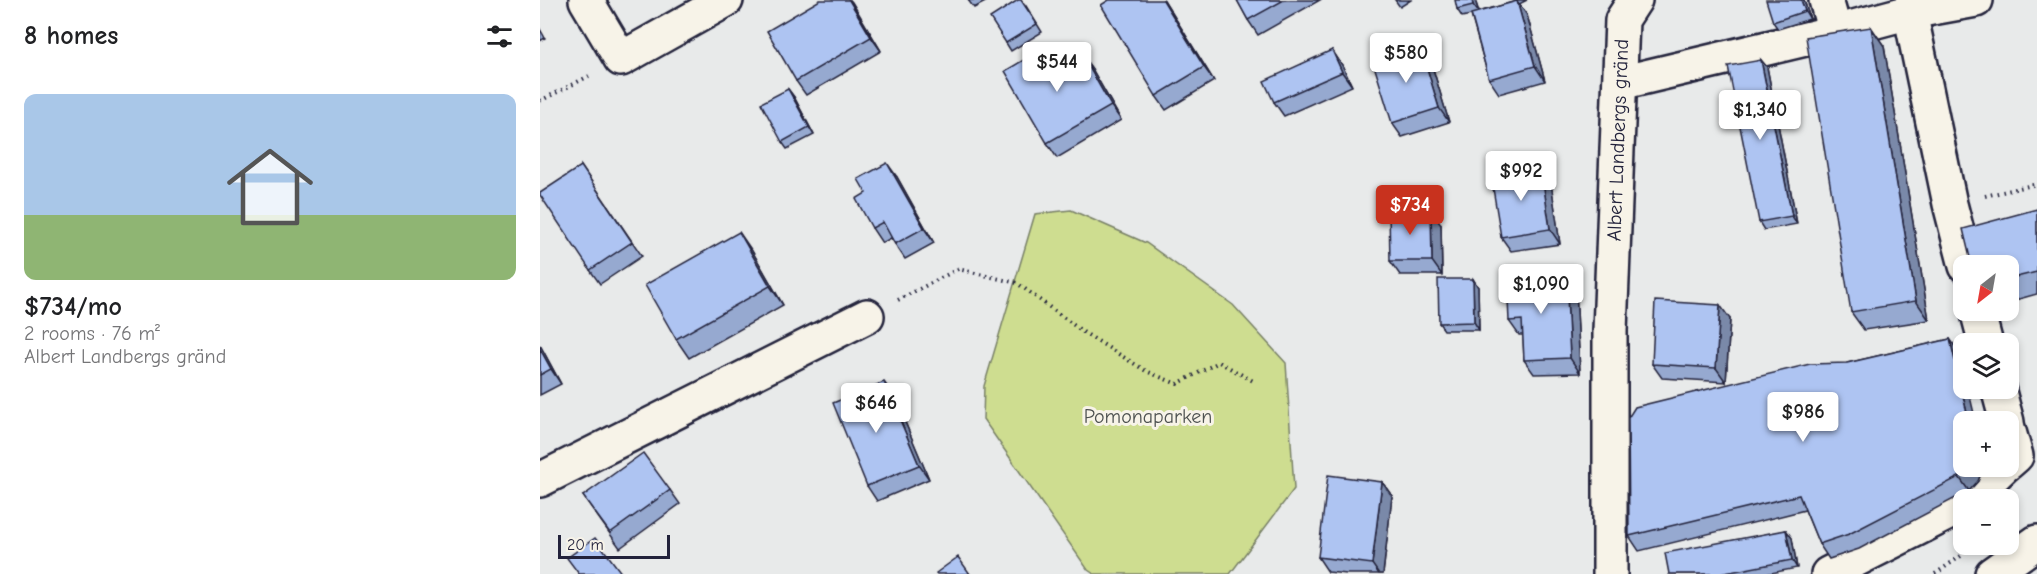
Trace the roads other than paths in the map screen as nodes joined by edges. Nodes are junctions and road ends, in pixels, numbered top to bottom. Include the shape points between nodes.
1 (586, 0) edge
2 (726, 0) edge
3 (1635, 0) edge
4 (1826, 0) edge
5 (1976, 0) edge
6 (1910, 12) junction
7 (1835, 32) junction
8 (1620, 83) junction
9 (1963, 255) edge
10 (867, 316) road end
11 (1993, 477) edge
12 (540, 480) edge
13 (1980, 489) edge
14 (1953, 511) edge
15 (2037, 542) edge
16 (1610, 574) edge
17 (1828, 574) edge
18 (1992, 574) edge

1 - 2 street via 621,59
3 - 8 street, Albert Landbergs gränd via 1622,20
4 - 7 street
5 - 6 street
6 - 7 street
6 - 9 street
7 - 8 street
8 - 16 street, Albert Landbergs gränd via 1610,331
10 - 12 street
11 - 13 street
14 - 17 street
15 - 18 street

